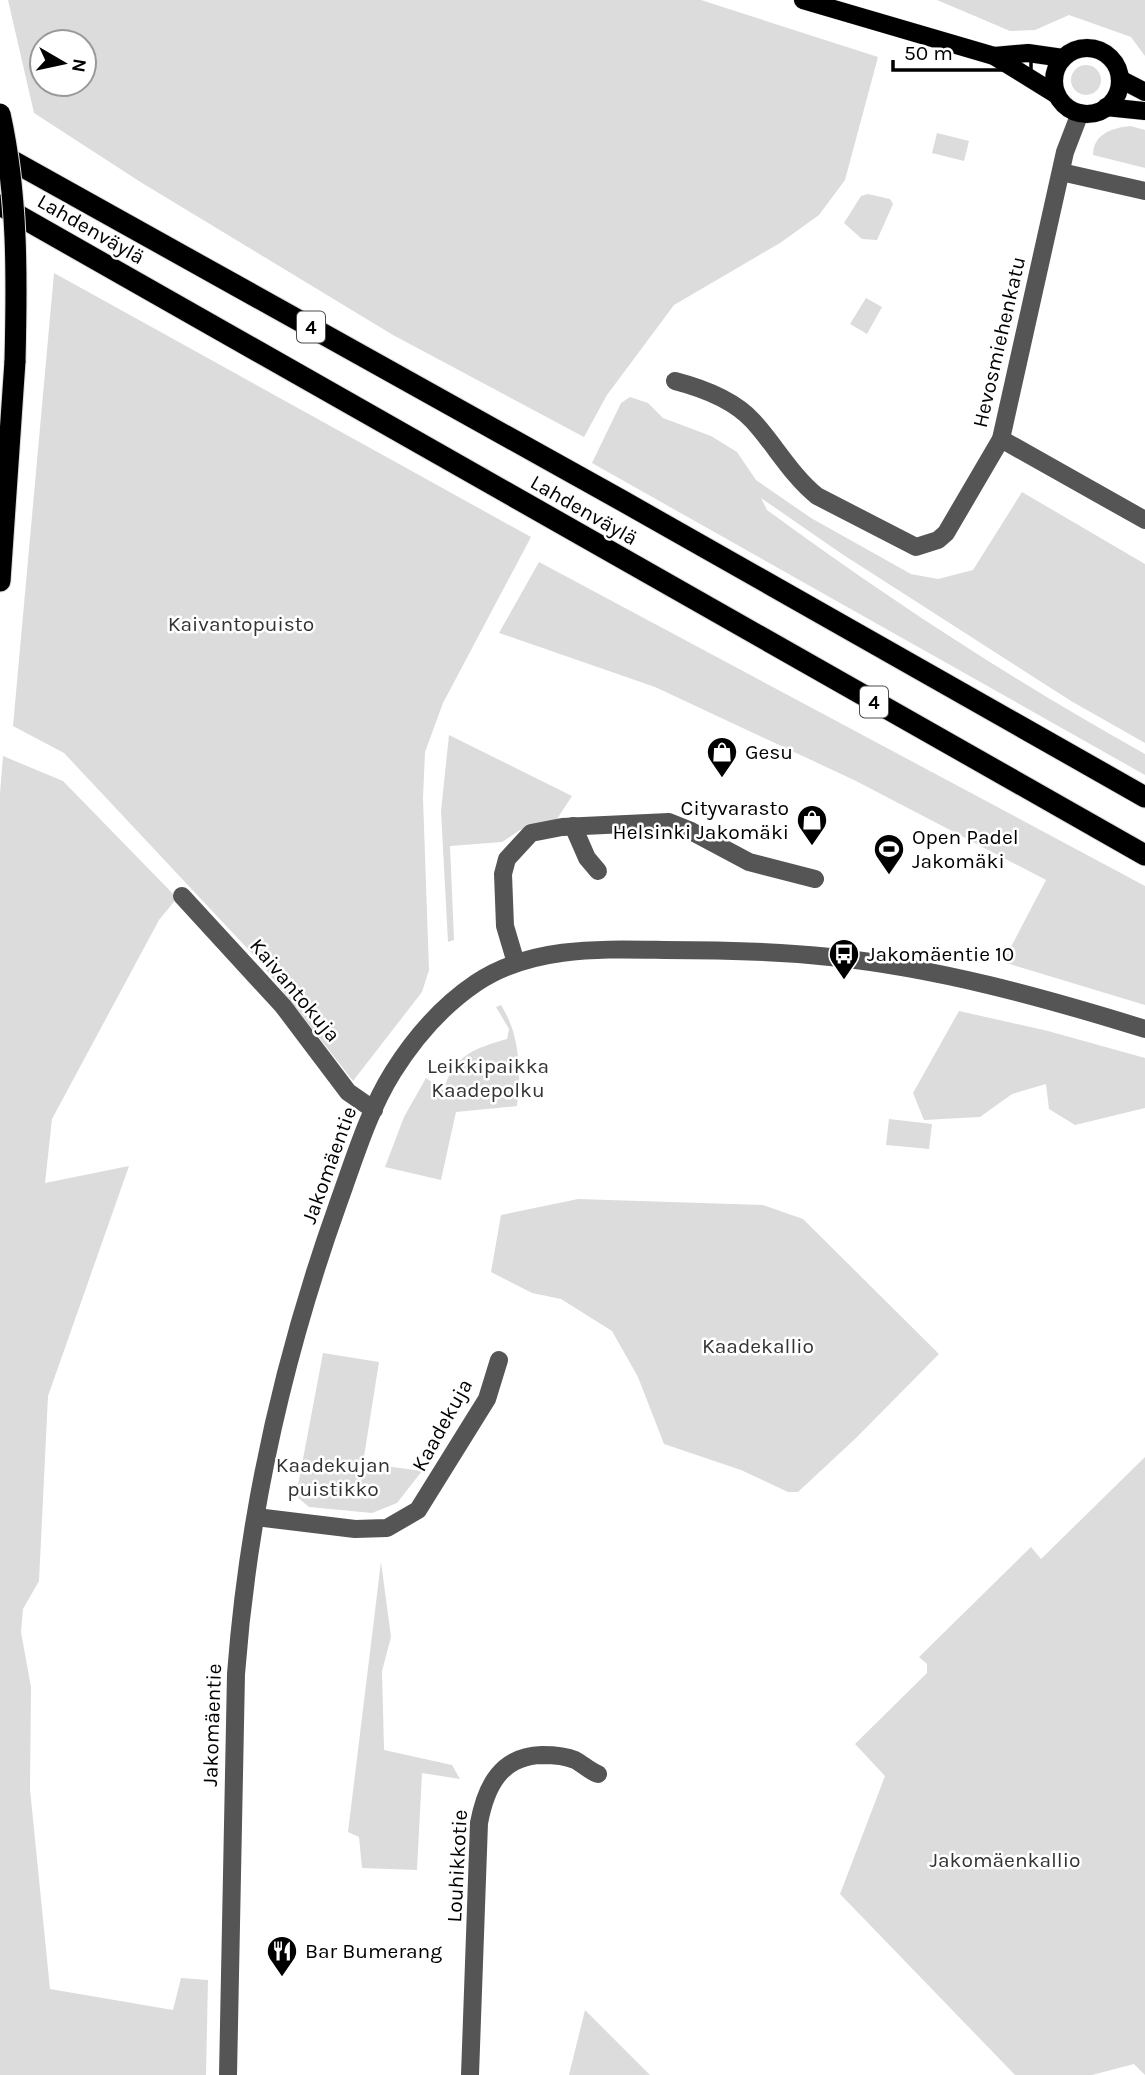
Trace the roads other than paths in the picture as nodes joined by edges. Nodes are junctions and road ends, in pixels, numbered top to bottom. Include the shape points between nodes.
1 (803, 0) edge
2 (994, 56) junction
3 (1063, 58) junction
4 (1120, 79) junction
5 (1145, 92) edge
6 (1057, 94) junction
7 (1106, 107) junction
8 (1145, 111) edge
9 (1080, 113) junction
10 (0, 114) edge
11 (0, 154) edge
12 (1061, 172) junction
13 (1145, 191) edge
14 (0, 205) edge
15 (675, 381) dead end
16 (1001, 439) junction
17 (1145, 520) edge
18 (0, 581) edge
19 (1145, 797) edge
20 (573, 826) junction
21 (1145, 855) edge
22 (598, 871) dead end
23 (814, 879) dead end
24 (182, 896) dead end
25 (516, 963) junction
26 (1145, 1030) edge
27 (373, 1110) junction
28 (499, 1360) dead end
29 (256, 1517) junction
30 (598, 1774) dead end
31 (228, 2075) edge
32 (470, 2075) edge

1 - 2 main road
2 - 3 main road via 1028,53
2 - 6 main road
3 - 4 main road via 1079,49 1098,50 1113,61
3 - 6 main road via 1054,76
4 - 5 main road
4 - 7 main road via 1115,98
6 - 9 main road
7 - 8 main road
7 - 9 main road
9 - 12 street, Hevosmiehenkatu
10 - 18 highway, bridge via 15,240 15,360
11 - 19 highway, Lahdenväylä / 4
12 - 13 street
12 - 16 street, Hevosmiehenkatu
14 - 21 highway, Lahdenväylä / 4
15 - 16 street, Hevosmiehenkatu via 698,387 741,410 817,496 916,547 946,533
16 - 17 street
20 - 22 street
20 - 23 street via 662,821 749,862
20 - 25 street via 531,833 507,859 503,905
24 - 27 street, Kaivantokuja via 283,1006 348,1092
25 - 26 street, Jakomäentie via 578,951 831,957 942,974
25 - 27 street, Jakomäentie via 476,983 436,1016 391,1075
27 - 29 street, Jakomäentie via 295,1339
28 - 29 street, Kaadekuja via 487,1399 418,1510 387,1528 355,1529
29 - 31 street, Jakomäentie via 236,1674
30 - 32 street, Louhikkotie via 562,1757 524,1757 500,1772 483,1801

